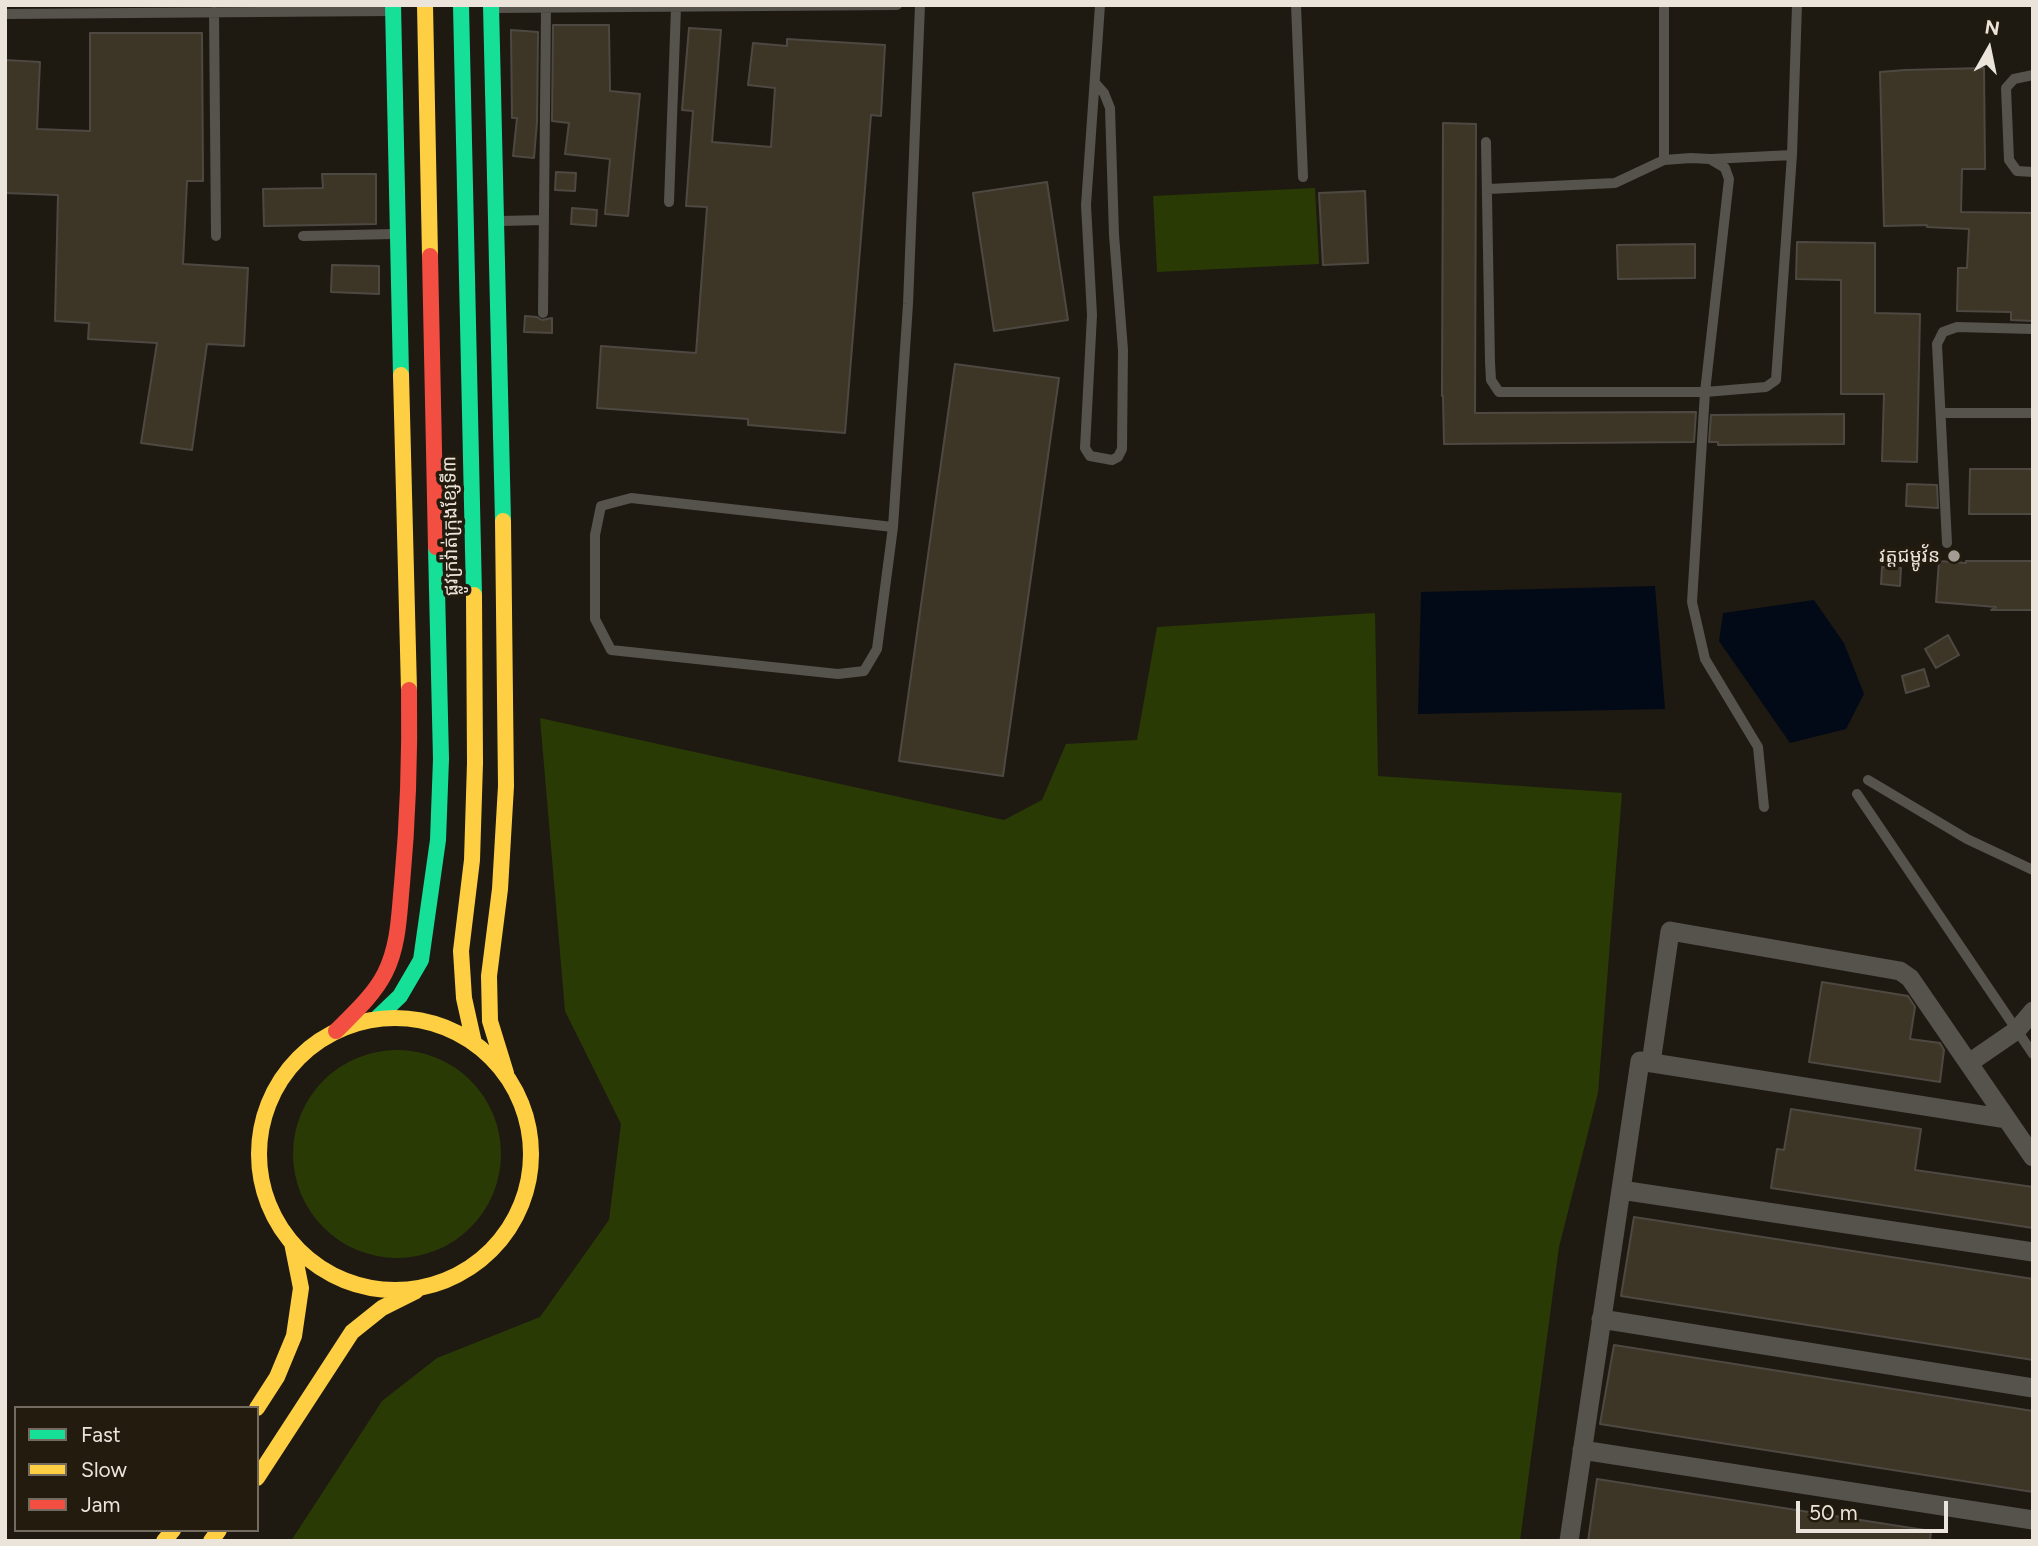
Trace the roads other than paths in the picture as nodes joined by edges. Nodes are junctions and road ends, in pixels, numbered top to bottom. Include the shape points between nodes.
1 (897, 5) edge
2 (920, 5) edge
3 (1100, 5) edge
4 (1296, 5) edge
5 (1664, 5) edge
6 (1797, 5) edge
7 (491, 6) edge
8 (430, 7) edge
9 (455, 7) edge
10 (676, 7) junction
11 (393, 8) edge
12 (546, 8) junction
13 (215, 12) junction
14 (5, 14) edge
15 (2033, 75) edge
16 (1096, 84) junction
17 (1486, 142) dead end
18 (1793, 155) junction
19 (1710, 159) junction
20 (1664, 160) junction
21 (2033, 172) edge
22 (1303, 177) dead end
23 (1488, 189) junction
24 (669, 202) dead end
25 (544, 220) junction
26 (496, 221) junction
27 (399, 234) junction
28 (216, 236) dead end
29 (303, 236) dead end
30 (543, 313) dead end
31 (2033, 329) edge
32 (1705, 392) junction
33 (1941, 413) junction
34 (2033, 413) edge
35 (893, 527) junction
36 (1947, 543) dead end
37 (1868, 780) dead end
38 (1857, 794) dead end
39 (1765, 807) dead end
40 (2033, 870) edge
41 (2033, 1011) edge
42 (376, 1019) junction
43 (2017, 1030) junction
44 (336, 1031) junction
45 (474, 1043) junction
46 (2033, 1054) edge
47 (1651, 1063) junction
48 (1969, 1063) junction
49 (506, 1073) junction
50 (2007, 1119) junction
51 (2033, 1157) edge
52 (1620, 1190) junction
53 (292, 1243) junction
54 (2033, 1252) edge
55 (425, 1287) junction
56 (1601, 1319) junction
57 (2033, 1388) edge
58 (258, 1406) edge
59 (1582, 1450) junction
60 (259, 1475) edge
61 (2033, 1520) edge
62 (1569, 1541) edge

1 - 10 lane
2 - 35 lane
3 - 16 lane
4 - 22 lane
5 - 20 lane
6 - 18 lane
7 - 9 lane
7 - 12 lane
7 - 26 main road
8 - 11 lane
8 - 42 main road, ផ្លូវក្រវ៉ាត់ក្រុងខ្សែទី៣ via 441,759 438,840 421,960 400,996
9 - 45 main road, ផ្លូវក្រវ៉ាត់ក្រុងខ្សែទី៣ via 475,660 472,860 461,950 464,998
10 - 12 lane
10 - 24 lane
11 - 13 lane
11 - 27 main road
12 - 25 lane
13 - 14 lane
13 - 28 lane
15 - 21 lane via 2014,79 2006,88 2009,160 2017,172
16 - 16 lane via 1086,205 1092,315 1085,448 1090,456 1112,460 1122,449 1122,350 1110,108
17 - 23 lane
18 - 19 lane
18 - 32 lane via 1776,380 1766,387
19 - 20 lane
19 - 32 lane via 1725,168 1729,179
20 - 23 lane via 1615,183
23 - 32 lane via 1491,380 1499,392
25 - 26 lane
25 - 30 lane
26 - 49 main road via 506,786 489,976 490,1021
27 - 29 lane
27 - 44 main road via 410,753 405,850 396,944 384,975
31 - 33 lane via 1957,327 1943,331 1937,344
32 - 39 lane via 1692,603 1705,659 1758,747
33 - 34 lane
33 - 36 lane
35 - 35 lane via 877,649 864,671 838,674 611,650 595,619 595,535 601,506 631,498
37 - 40 lane via 1967,839
38 - 43 lane
41 - 43 street
42 - 44 main road
42 - 45 main road via 410,1019 443,1027
43 - 46 lane
43 - 48 street
44 - 53 main road via 306,1051 282,1077 266,1109 259,1144 261,1180 272,1213
45 - 49 main road
47 - 48 street via 1670,931 1900,971 1910,978
47 - 50 street
47 - 52 street via 1640,1061
48 - 50 street
49 - 55 main road via 531,1138 530,1178 517,1216 494,1249 462,1273
50 - 51 street
52 - 54 street
52 - 56 street
53 - 55 main road via 319,1267 352,1283 388,1290
53 - 58 main road via 301,1289 294,1336
55 - 60 main road via 382,1308 352,1332
56 - 57 street
56 - 59 street
59 - 61 street
59 - 62 street

